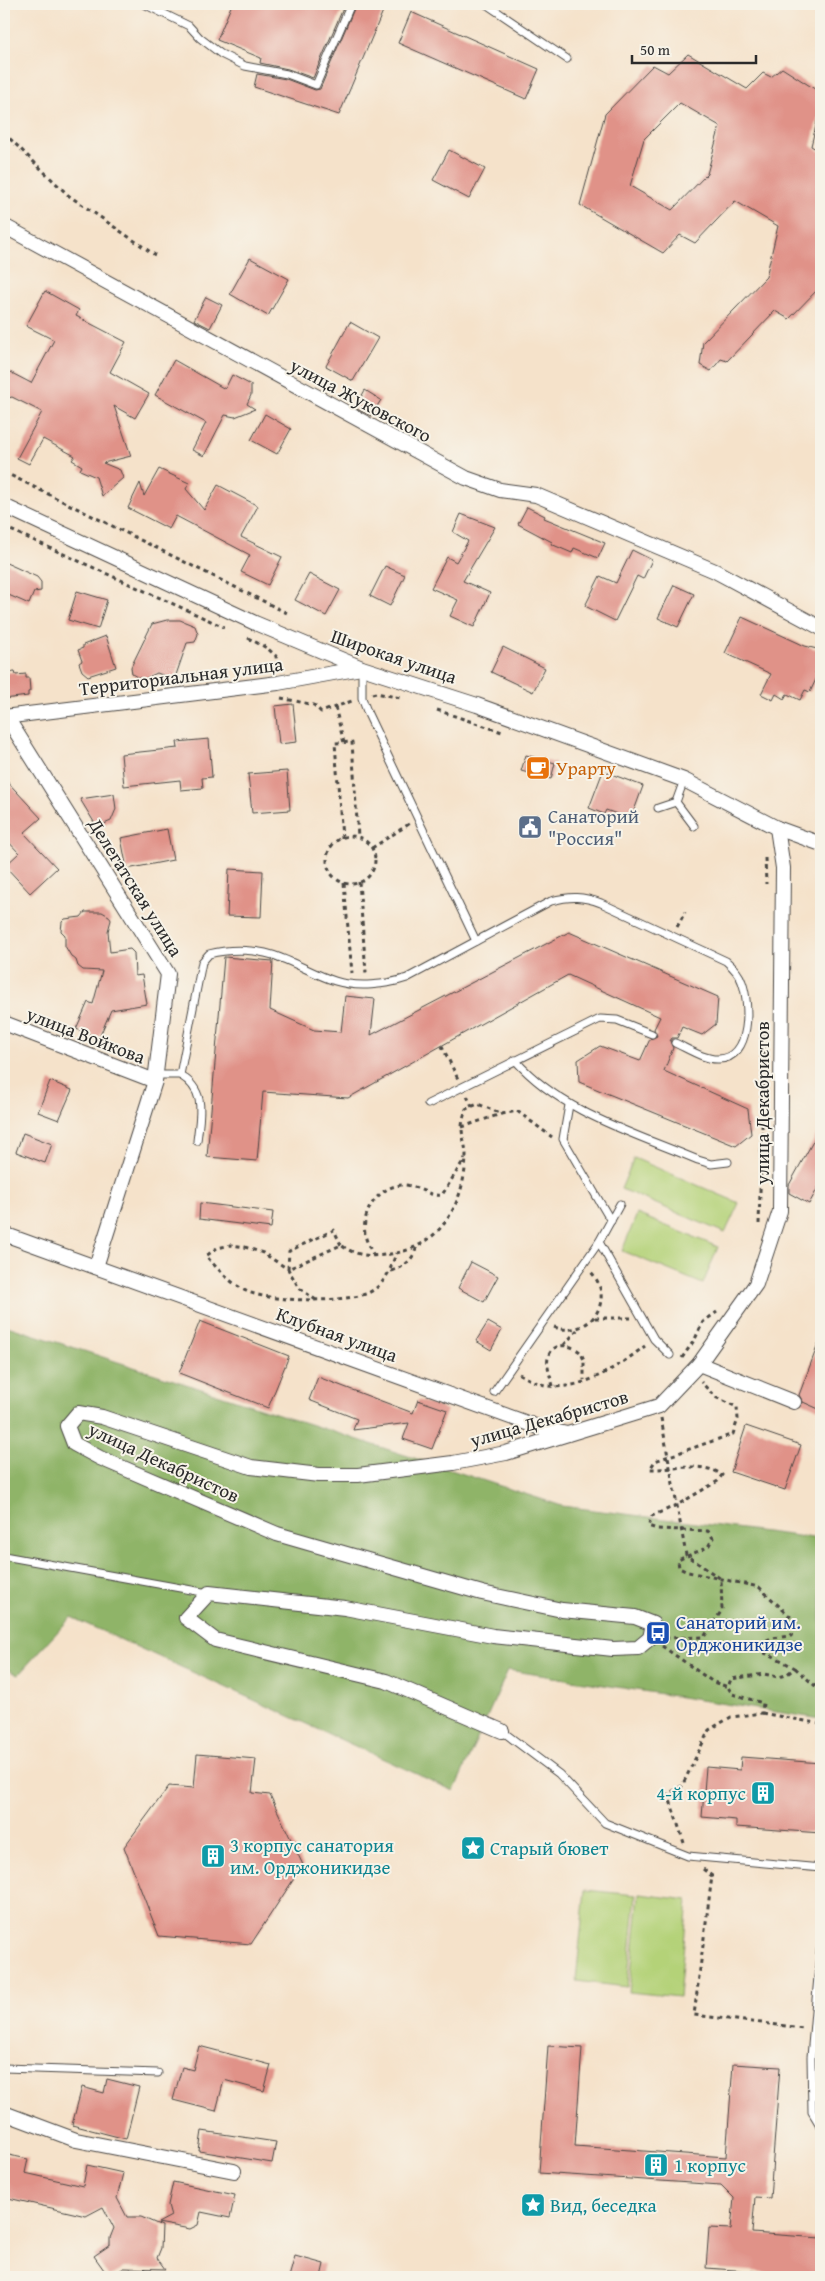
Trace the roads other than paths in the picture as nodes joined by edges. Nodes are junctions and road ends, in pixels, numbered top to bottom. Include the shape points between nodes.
1 (144, 4) edge
2 (351, 4) edge
3 (486, 4) edge
4 (567, 59) dead end
5 (4, 226) edge
6 (4, 506) edge
7 (821, 628) edge
8 (362, 668) junction
9 (5, 716) edge
10 (684, 780) junction
11 (676, 802) junction
12 (658, 808) dead end
13 (694, 826) dead end
14 (777, 828) junction
15 (821, 844) edge
16 (476, 941) junction
17 (4, 1023) edge
18 (652, 1034) dead end
19 (675, 1043) dead end
20 (515, 1060) junction
21 (180, 1075) junction
22 (158, 1078) junction
23 (428, 1104) dead end
24 (569, 1106) junction
25 (198, 1141) dead end
26 (728, 1162) dead end
27 (620, 1204) dead end
28 (611, 1221) junction
29 (4, 1234) edge
30 (599, 1242) junction
31 (96, 1267) junction
32 (670, 1355) dead end
33 (696, 1368) junction
34 (494, 1392) dead end
35 (794, 1402) dead end
36 (567, 1434) junction
37 (4, 1556) edge
38 (209, 1593) junction
39 (502, 1731) joint
40 (821, 1868) edge
41 (821, 1942) edge
42 (4, 2068) edge
43 (158, 2073) dead end
44 (4, 2113) edge
45 (821, 2128) edge
46 (234, 2171) dead end

1 - 2 lane via 189,26 221,54 245,66 287,74 316,85
3 - 4 lane
5 - 7 street, улица Жуковского via 466,478 500,490 536,495 715,571
6 - 8 street, Широкая улица via 255,623
8 - 9 street, Территориальная улица via 278,683
8 - 10 street, Широкая улица via 477,705
8 - 16 lane via 362,698
9 - 22 street, Делегатская улица via 168,974
10 - 11 lane
10 - 14 street, Широкая улица
11 - 12 lane
11 - 13 lane
14 - 15 street
14 - 33 street, улица Декабристов via 783,868 780,1210 756,1284
16 - 19 lane via 551,901 584,897 726,960 735,968 746,994 745,1038 740,1049 730,1057 718,1060
16 - 21 lane via 408,978 391,983 336,982 279,957 256,952 237,950 209,954 202,962
17 - 22 street, улица Войкова
18 - 20 lane via 617,1020 600,1019
20 - 23 lane
20 - 24 lane via 529,1076
21 - 22 lane
21 - 25 lane via 192,1082 199,1096
22 - 31 street, Делегатская улица
24 - 26 lane via 698,1160 711,1164
24 - 28 lane via 563,1139
27 - 28 lane
28 - 30 lane
29 - 31 street, Клубная улица
30 - 32 lane via 654,1339
30 - 34 lane
31 - 36 street, Клубная улица via 541,1428
33 - 35 street
33 - 36 street, улица Декабристов via 659,1406
36 - 38 street, улица Декабристов via 506,1453 358,1475 251,1467 102,1417 78,1413 67,1426 74,1444 100,1458 277,1534 482,1593 562,1610 634,1617 653,1624 650,1638 638,1648 613,1649 492,1636 345,1608
37 - 38 lane
38 - 39 street via 186,1618 215,1640 386,1681
39 - 40 lane via 559,1774 606,1823 688,1856
41 - 45 lane via 811,2057 812,2112
42 - 43 lane
44 - 46 street via 76,2140

